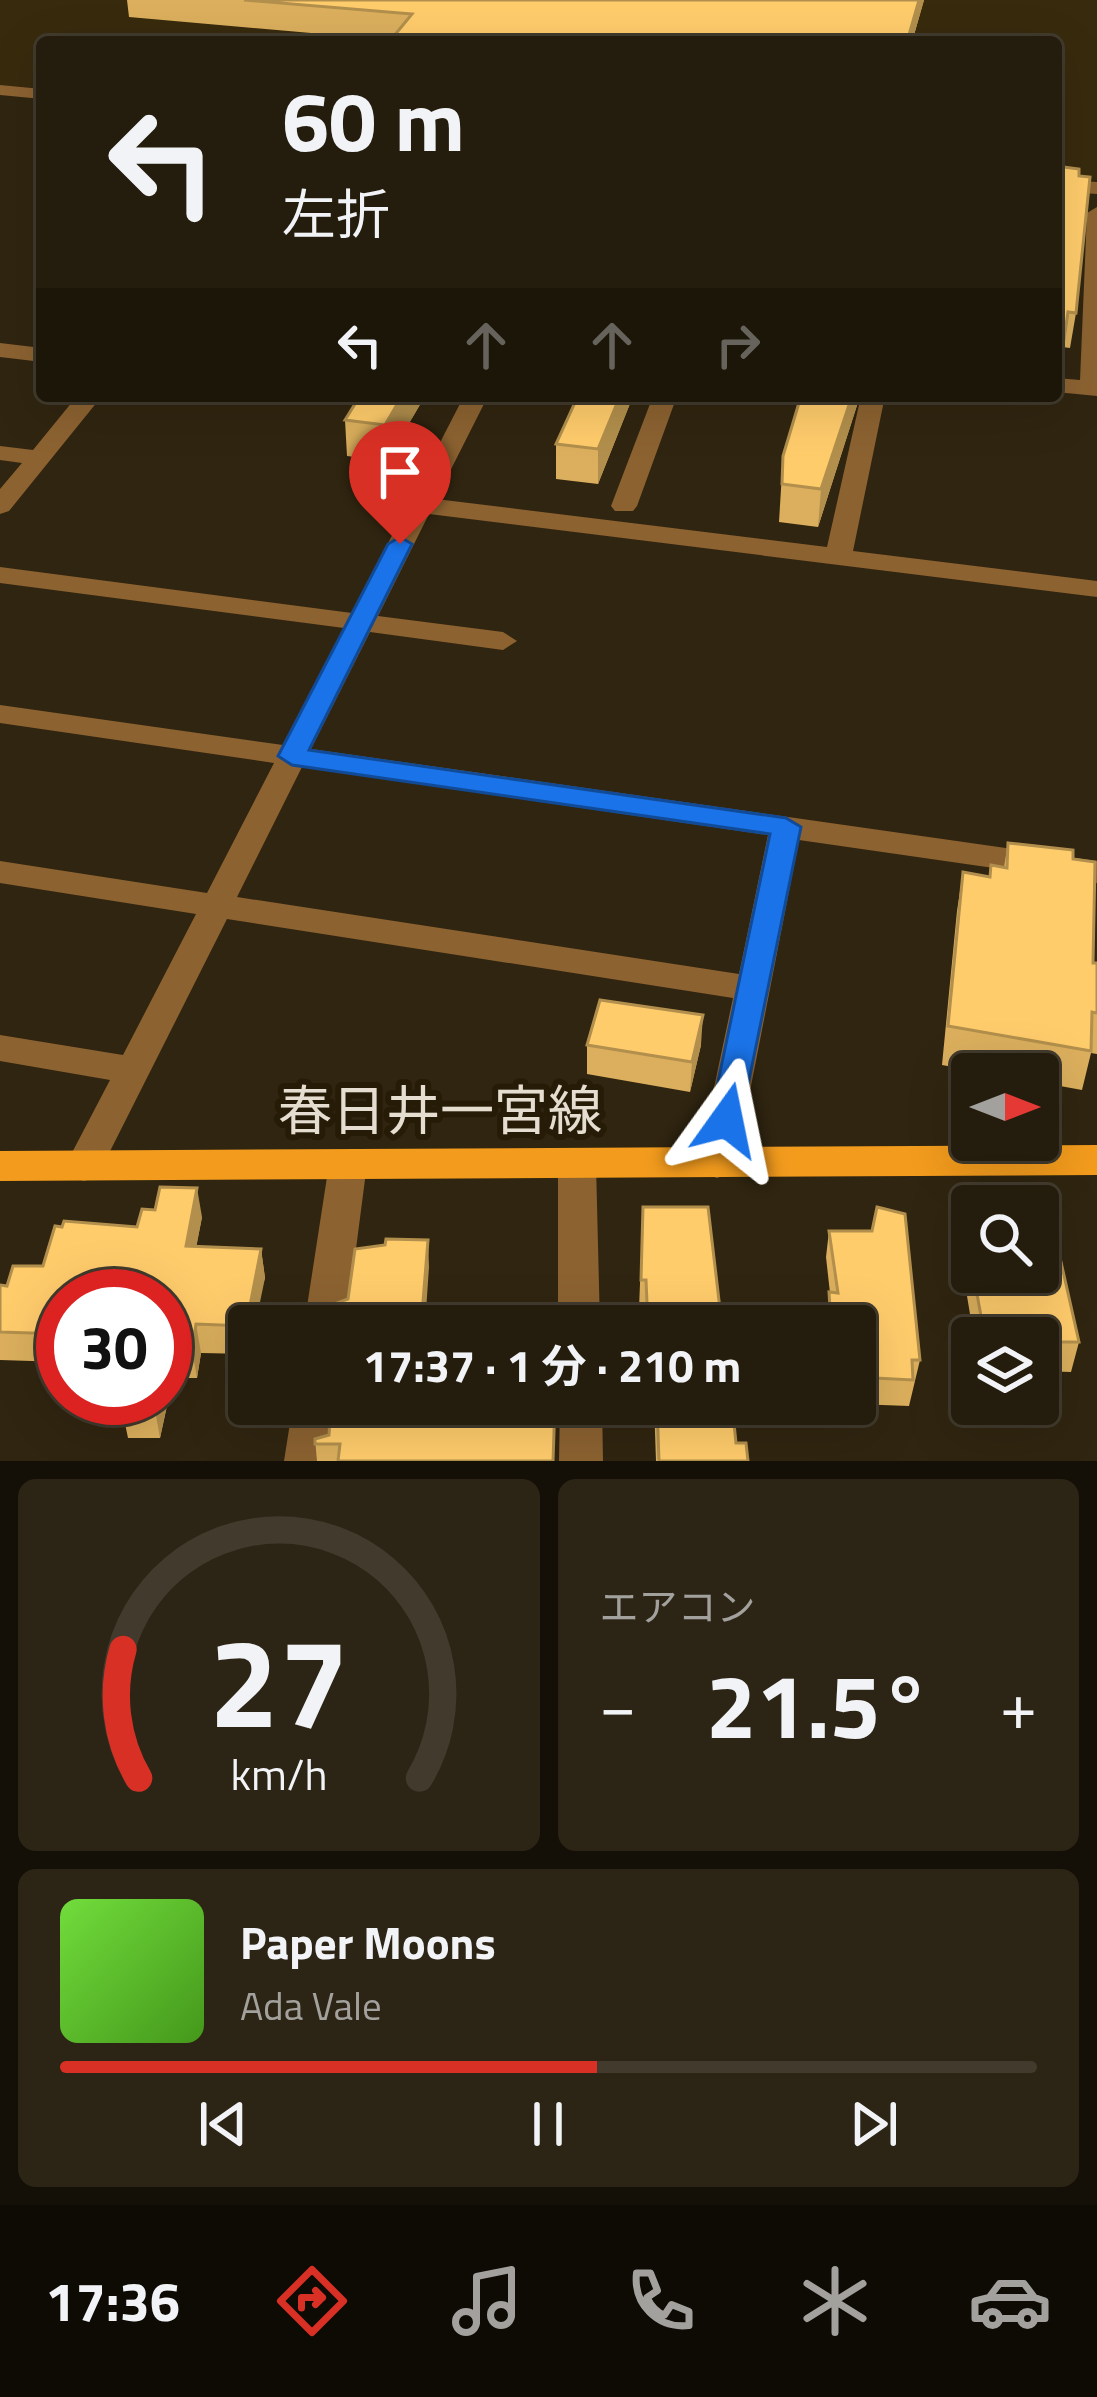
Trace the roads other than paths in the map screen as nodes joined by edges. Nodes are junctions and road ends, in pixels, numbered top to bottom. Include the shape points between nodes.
1 (0, 90) edge
2 (36, 93) edge
3 (1062, 185) edge
4 (1097, 188) edge
5 (1097, 213) edge
6 (0, 350) edge
7 (36, 354) edge
8 (1062, 386) edge
9 (1094, 389) edge
10 (85, 402) edge
11 (473, 402) edge
12 (663, 402) edge
13 (871, 402) edge
14 (0, 453) edge
15 (39, 458) junction
16 (420, 505) junction
17 (0, 506) edge
18 (624, 506) dead end
19 (838, 557) junction
20 (0, 575) edge
21 (1097, 589) edge
22 (360, 623) junction
23 (503, 641) dead end
24 (0, 714) edge
25 (292, 756) junction
26 (786, 827) junction
27 (0, 872) edge
28 (1097, 872) edge
29 (216, 905) junction
30 (755, 989) junction
31 (0, 1048) edge
32 (132, 1070) junction
33 (1097, 1160) edge
34 (717, 1163) junction
35 (348, 1164) junction
36 (577, 1164) junction
37 (0, 1166) edge
38 (84, 1166) junction
39 (328, 1305) edge
40 (579, 1305) edge
41 (311, 1425) edge
42 (580, 1425) edge
43 (306, 1461) edge
44 (581, 1461) edge

1 - 2 street
3 - 4 street
5 - 9 street
6 - 7 street
8 - 9 street
10 - 15 street
11 - 16 street
12 - 18 street
13 - 19 street
14 - 15 street
15 - 17 street
16 - 19 street
16 - 22 street
19 - 21 street
20 - 22 street
22 - 23 street
22 - 25 street
24 - 25 street
25 - 26 street
25 - 29 street
26 - 28 street
26 - 30 street
27 - 29 street
29 - 30 street
29 - 32 street
30 - 34 street
31 - 32 street
32 - 38 street
33 - 34 main road, 春日井一宮線
34 - 36 main road, 春日井一宮線
35 - 36 main road, 春日井一宮線
35 - 38 main road, 春日井一宮線
35 - 39 street
36 - 40 street
37 - 38 main road, 春日井一宮線
41 - 43 street
42 - 44 street

